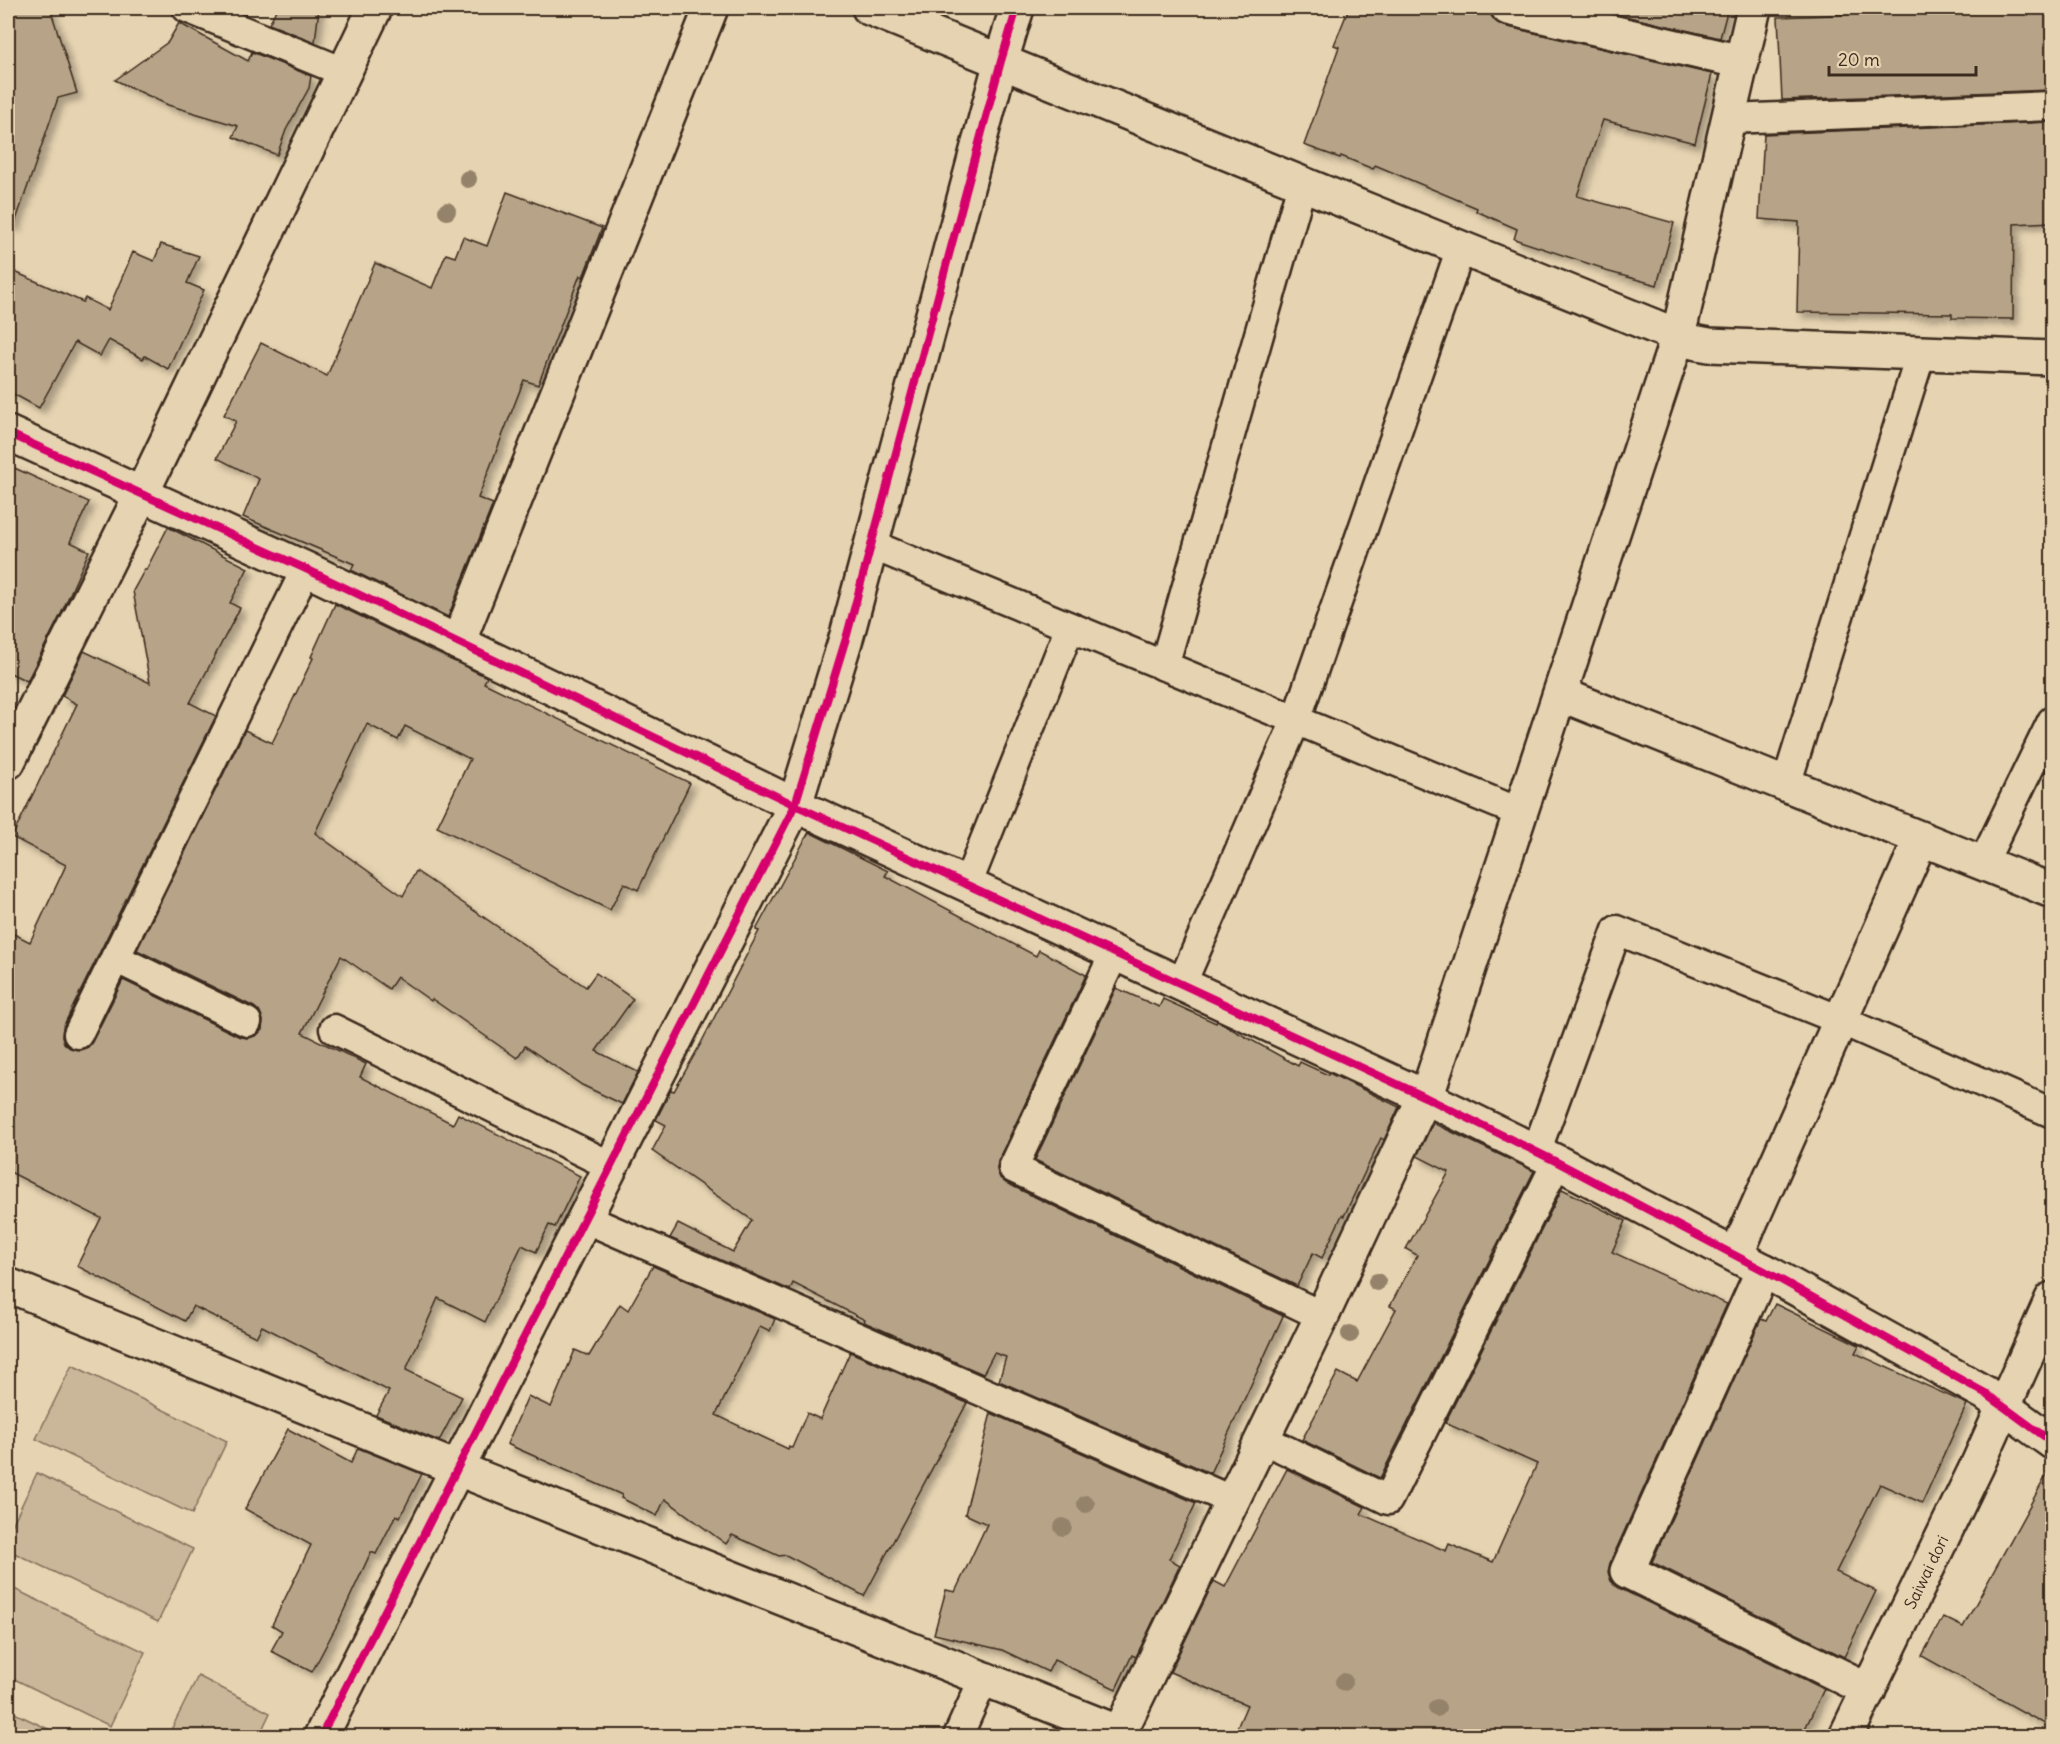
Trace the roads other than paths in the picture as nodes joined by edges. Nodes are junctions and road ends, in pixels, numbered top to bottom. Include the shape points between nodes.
1 (188, 8) edge
2 (375, 8) edge
3 (711, 8) edge
4 (869, 8) edge
5 (1017, 8) edge
6 (1508, 8) edge
7 (1754, 8) edge
8 (1575, 15) edge
9 (1001, 61) junction
10 (1742, 62) junction
11 (344, 72) junction
12 (2052, 106) edge
13 (1729, 119) junction
14 (1302, 184) junction
15 (1461, 248) junction
16 (1678, 336) junction
17 (1922, 353) junction
18 (2052, 358) edge
19 (8, 433) edge
20 (142, 493) junction
21 (872, 545) junction
22 (306, 569) junction
23 (1070, 627) junction
24 (458, 643) junction
25 (1164, 666) junction
26 (1560, 694) junction
27 (1296, 720) junction
28 (2052, 721) edge
29 (8, 762) edge
30 (1786, 784) junction
31 (795, 805) junction
32 (1521, 813) junction
33 (1921, 839) junction
34 (1983, 864) junction
35 (968, 885) junction
36 (2052, 891) edge
37 (1115, 952) junction
38 (115, 957) junction
39 (1182, 983) junction
40 (1840, 1020) junction
41 (247, 1022) dead end
42 (334, 1029) dead end
43 (78, 1034) dead end
44 (1425, 1096) junction
45 (2052, 1113) edge
46 (1547, 1157) junction
47 (611, 1166) junction
48 (585, 1218) junction
49 (1749, 1262) junction
50 (8, 1285) edge
51 (2052, 1299) edge
52 (1322, 1316) junction
53 (2004, 1407) junction
54 (1261, 1438) junction
55 (2052, 1442) edge
56 (456, 1468) junction
57 (1231, 1500) junction
58 (984, 1678) junction
59 (1869, 1690) junction
60 (1122, 1735) edge
61 (321, 1737) edge
62 (958, 1737) edge
63 (1846, 1737) edge

1 - 11 lane
2 - 11 street
3 - 24 street
4 - 9 street
5 - 9 street
6 - 8 street
7 - 10 street
8 - 10 street
9 - 14 street
9 - 21 street
10 - 13 street
11 - 20 street
12 - 13 lane
13 - 16 street
14 - 15 street
14 - 25 lane
15 - 16 street
15 - 27 lane
16 - 17 street via 1709,345
16 - 26 street
17 - 18 street
17 - 30 lane
19 - 20 street
20 - 22 street
20 - 29 street
21 - 23 lane
21 - 31 street
22 - 24 street
22 - 38 lane
23 - 25 lane
23 - 35 lane
24 - 31 street
25 - 27 lane
26 - 30 street
26 - 32 street
27 - 32 lane
27 - 39 lane
28 - 34 lane
30 - 33 street
31 - 35 street
31 - 47 street
32 - 44 street
33 - 34 street
33 - 40 street
34 - 36 street
35 - 37 street
37 - 39 street
37 - 52 lane via 1013,1168
38 - 41 lane
38 - 43 lane
39 - 44 street
40 - 45 lane
40 - 46 lane via 1617,930
40 - 49 street
42 - 47 lane
44 - 46 street
44 - 52 street
46 - 49 street
46 - 54 lane via 1388,1500
47 - 48 street
48 - 56 street
48 - 57 lane
49 - 53 street
49 - 59 street via 1627,1571
50 - 56 street
51 - 53 street, Saiwai dori
52 - 54 street
53 - 55 street
53 - 59 street, Saiwai dori
54 - 57 street
56 - 58 street
56 - 61 street
57 - 60 street
58 - 60 street
58 - 62 lane
59 - 63 street, Saiwai dori

